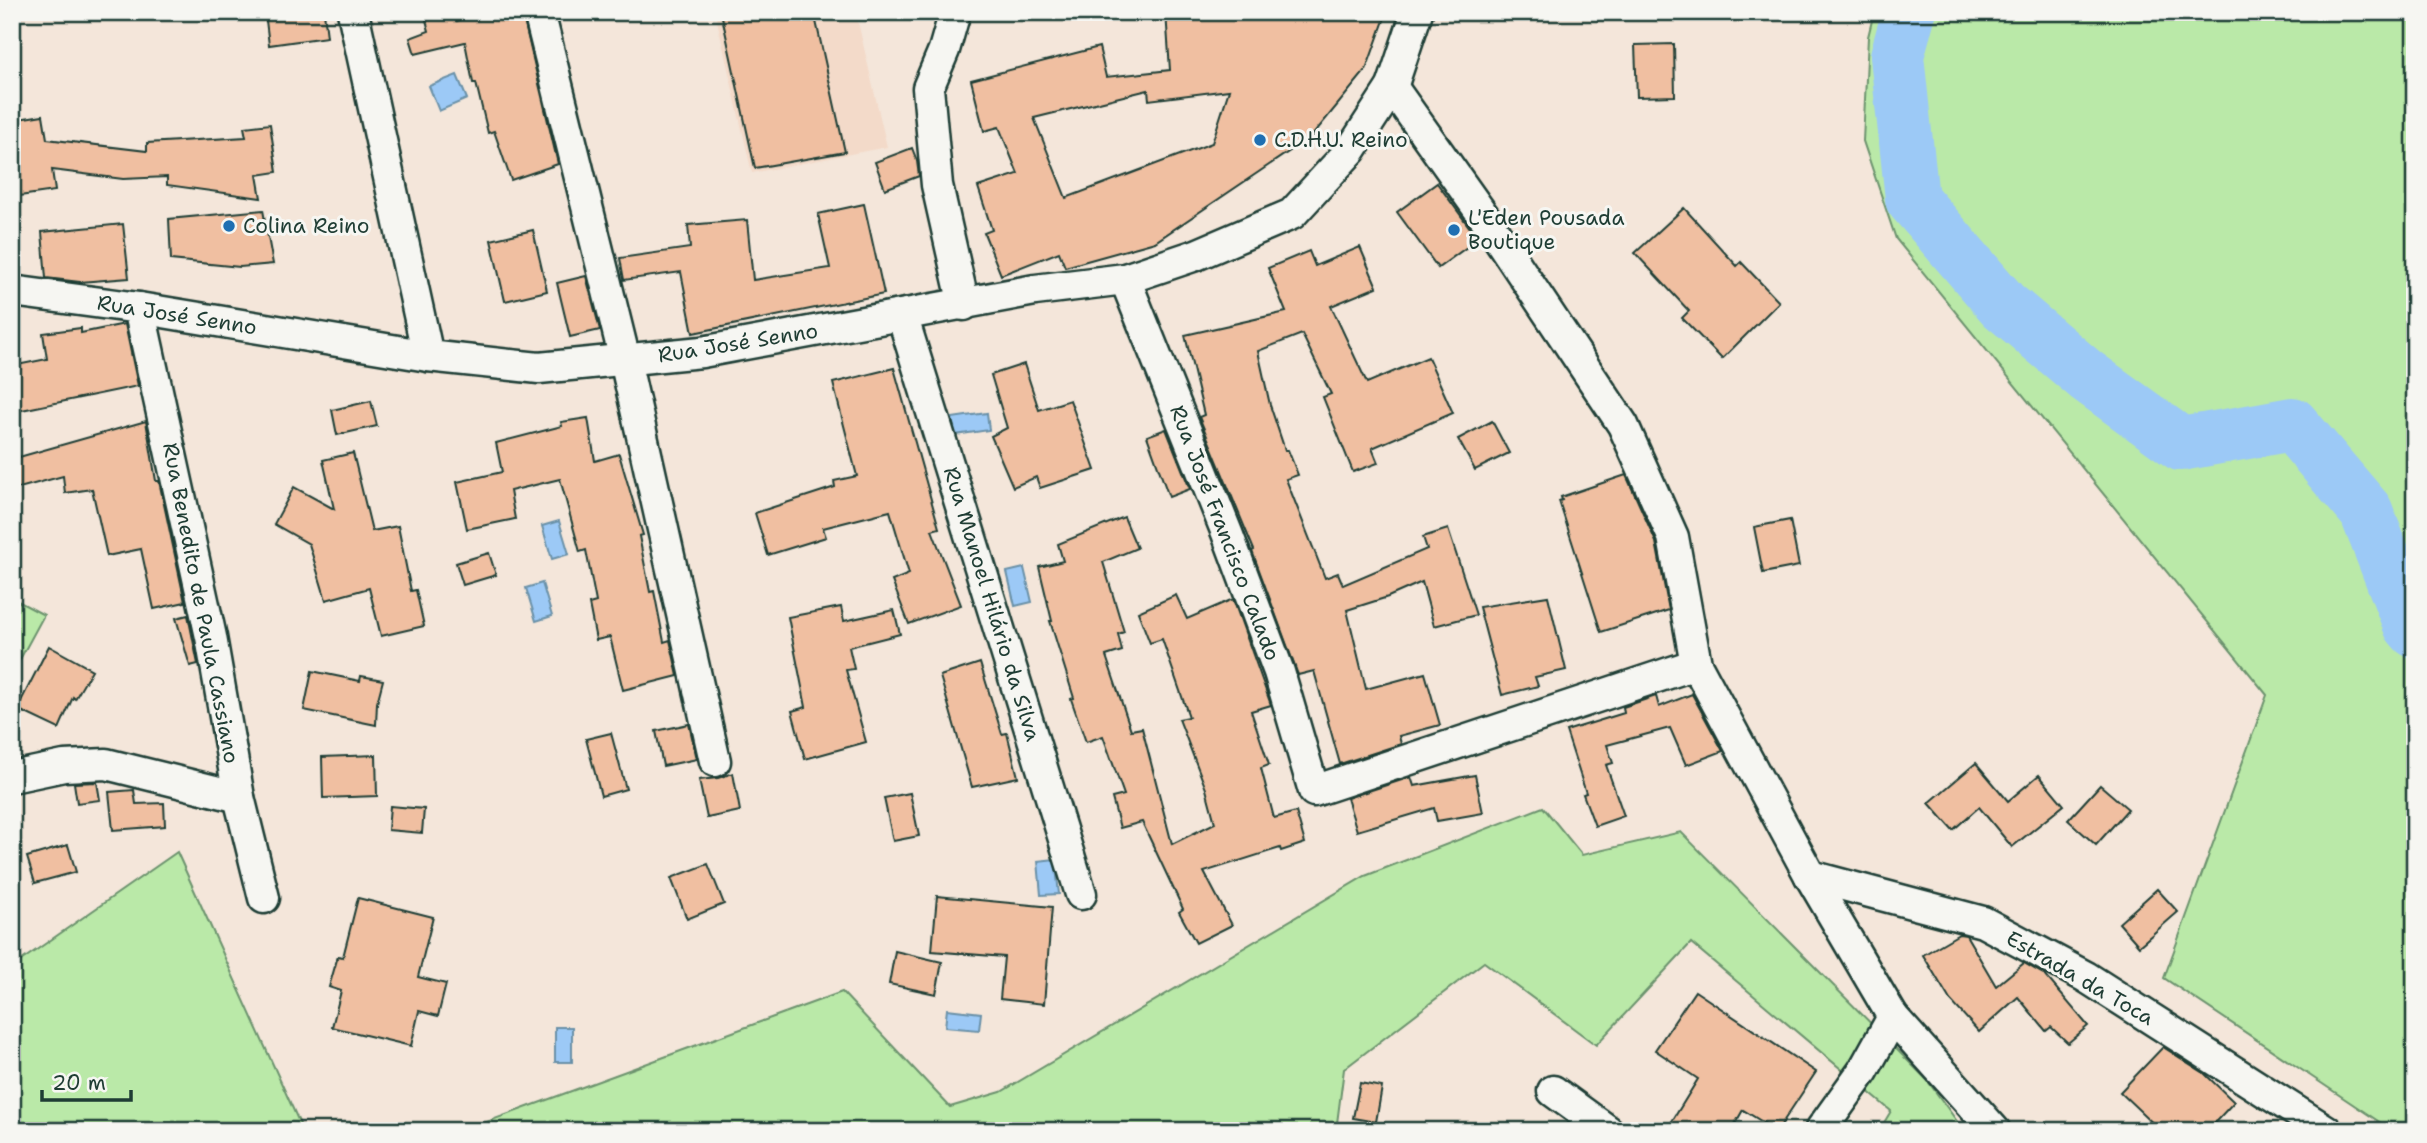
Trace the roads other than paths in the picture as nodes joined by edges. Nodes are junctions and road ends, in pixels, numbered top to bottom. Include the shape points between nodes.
1 (353, 12) edge
2 (539, 12) edge
3 (955, 12) edge
4 (1417, 12) edge
5 (1392, 87) junction
6 (1125, 279) junction
7 (12, 291) edge
8 (964, 304) junction
9 (139, 307) junction
10 (902, 315) junction
11 (428, 356) junction
12 (625, 360) junction
13 (1696, 664) junction
14 (715, 761) dead end
15 (12, 777) edge
16 (239, 797) junction
17 (1810, 876) junction
18 (1081, 894) dead end
19 (264, 898) dead end
20 (1894, 1017) junction
21 (1553, 1091) dead end
22 (1608, 1131) edge
23 (1820, 1131) edge
24 (1995, 1131) edge
25 (2327, 1131) edge

1 - 11 street
2 - 12 street
3 - 8 street via 928,88 937,185
4 - 5 street, Rua José Senno
5 - 6 street, Rua José Senno via 1351,150 1292,214
5 - 13 street via 1623,425 1674,537
6 - 8 street, Rua José Senno
6 - 13 street, Rua José Francisco Calado via 1279,672 1314,791
7 - 9 street, Rua José Senno
8 - 10 street, Rua José Senno
9 - 11 street, Rua José Senno
9 - 16 street, Rua Benedito de Paula Cassiano via 211,637
10 - 12 street, Rua José Senno via 702,352
10 - 18 street, Rua Manoel Hilário da Silva
11 - 12 street, Rua José Senno via 539,369
12 - 14 street
13 - 17 street
15 - 16 street via 64,766 106,764
16 - 19 street, Rua Benedito de Paula Cassiano
17 - 20 street
17 - 25 street, Estrada da Toca via 1983,922 2086,977
20 - 23 street
20 - 24 street
21 - 22 street

